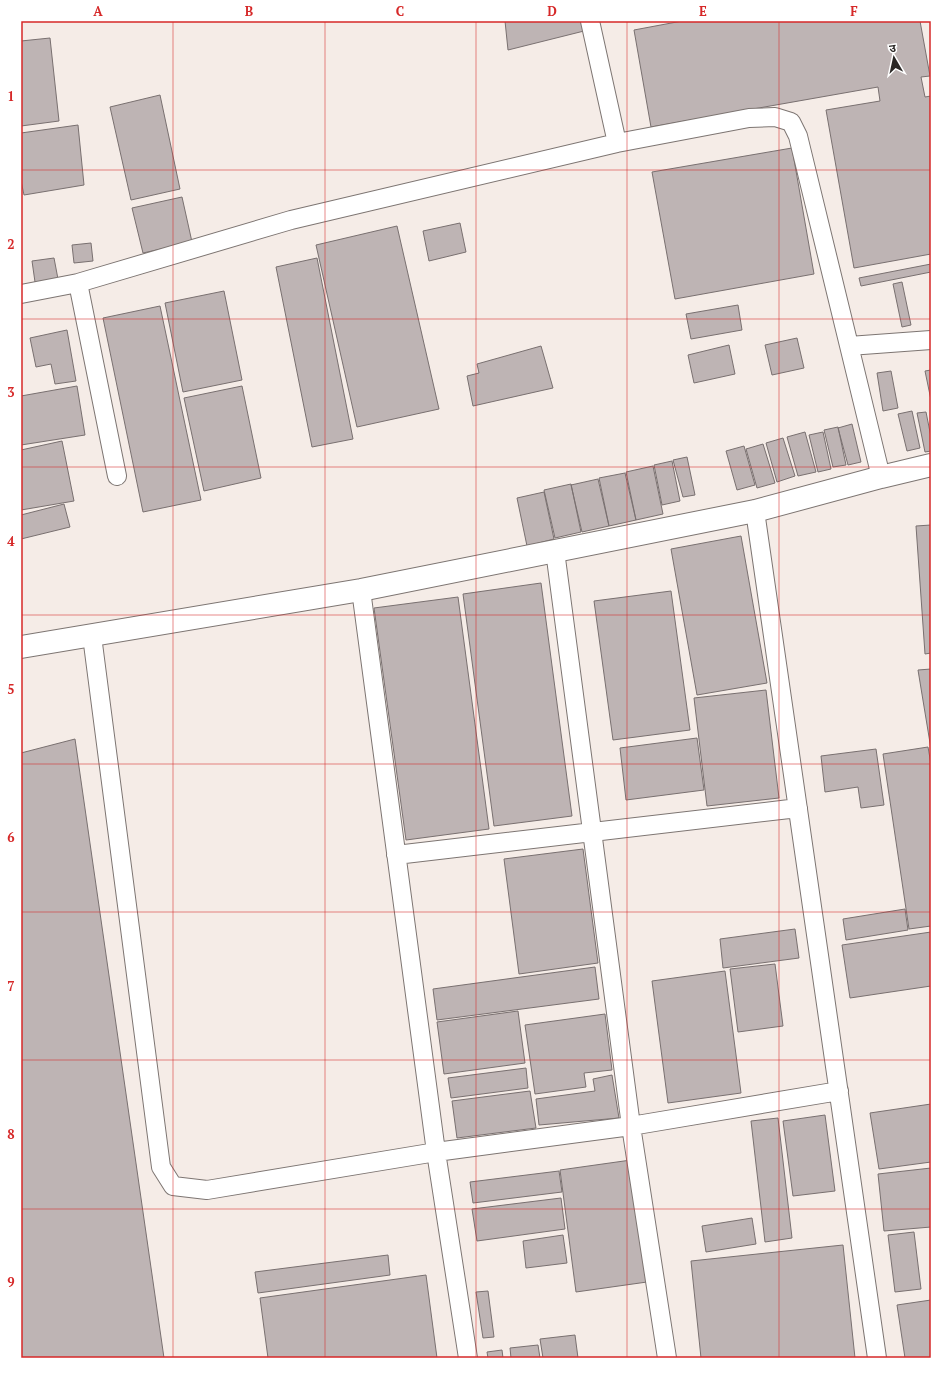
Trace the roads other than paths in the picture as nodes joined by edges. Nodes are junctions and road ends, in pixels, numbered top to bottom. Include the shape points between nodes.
1 (590, 21) edge
2 (617, 143) junction
3 (78, 283) junction
4 (21, 294) edge
5 (931, 340) edge
6 (849, 346) junction
7 (931, 465) edge
8 (117, 476) dead end
9 (881, 477) junction
10 (755, 511) junction
11 (555, 551) junction
12 (361, 590) junction
13 (92, 636) junction
14 (21, 647) edge
15 (798, 808) junction
16 (592, 832) junction
17 (396, 855) junction
18 (839, 1091) junction
19 (631, 1126) junction
20 (436, 1152) junction
21 (468, 1358) edge
22 (667, 1358) edge
23 (877, 1358) edge

1 - 2 street
2 - 3 street via 291,220
2 - 6 street via 749,118 775,117 791,122 798,136
3 - 4 street
3 - 8 street
5 - 6 street
6 - 9 street
7 - 9 street
9 - 10 street
10 - 11 street
10 - 15 street
11 - 12 street
11 - 16 street
12 - 13 street
12 - 17 street
13 - 14 street
13 - 20 street via 161,1167 173,1186 207,1190
15 - 16 street
15 - 18 street
16 - 17 street
16 - 19 street
17 - 20 street
18 - 19 street
18 - 23 street
19 - 20 street
19 - 22 street
20 - 21 street

